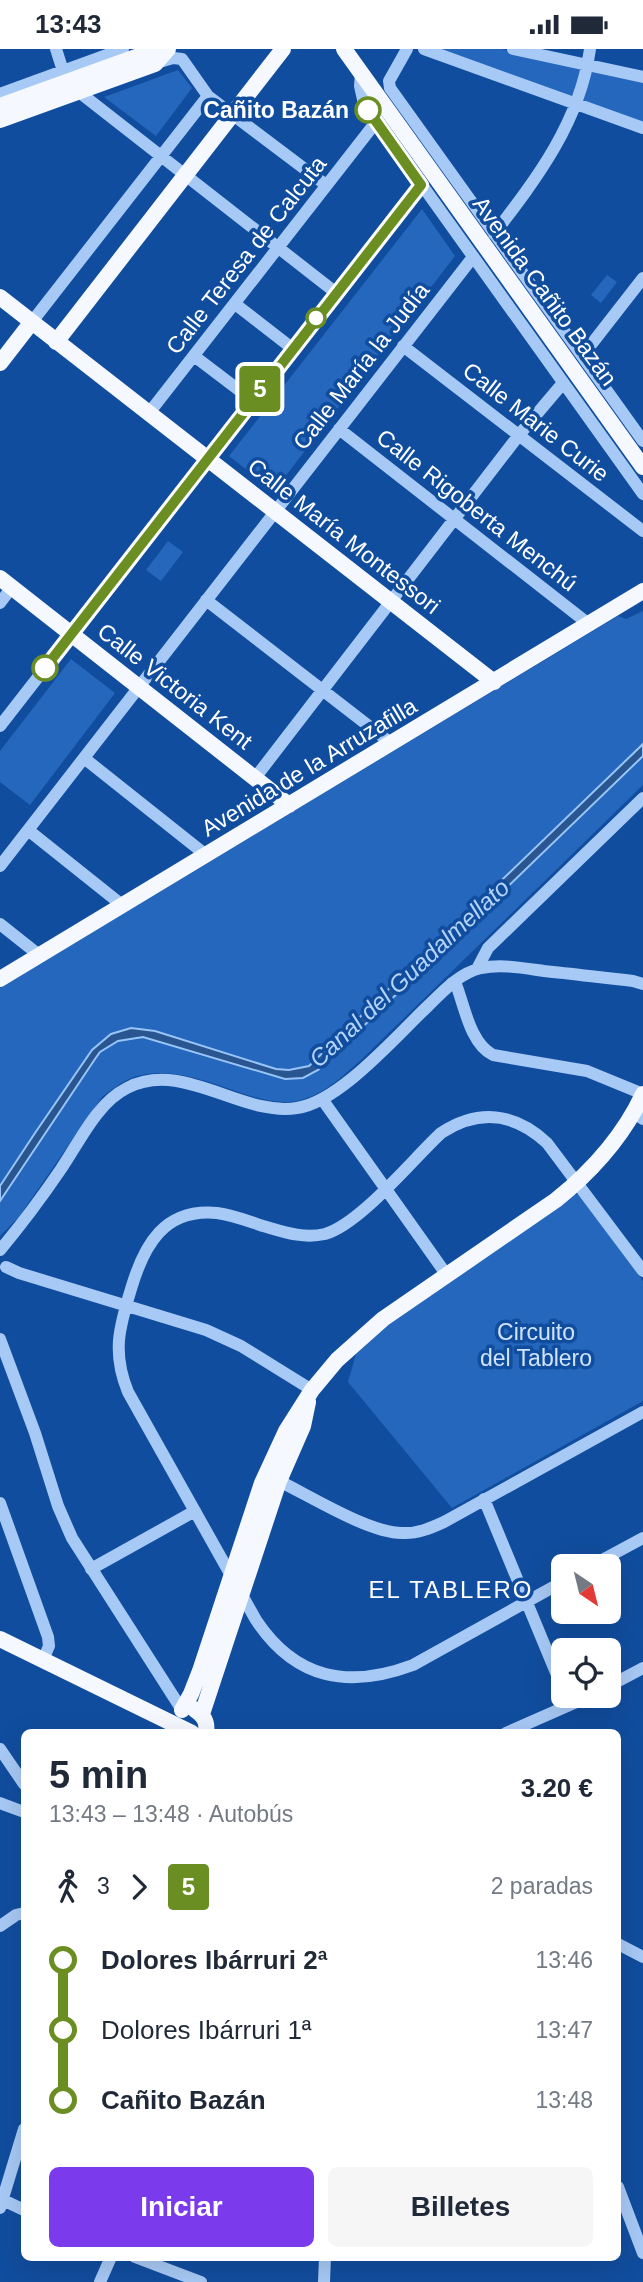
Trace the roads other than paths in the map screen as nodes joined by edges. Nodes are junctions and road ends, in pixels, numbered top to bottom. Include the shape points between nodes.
1 (56, 49) edge
2 (123, 49) edge
3 (168, 49) edge
4 (283, 49) edge
5 (344, 49) edge
6 (407, 49) edge
7 (424, 49) edge
8 (513, 49) edge
9 (590, 49) edge
10 (157, 56) edge
11 (588, 65) junction
12 (63, 71) junction
13 (361, 73) junction
14 (643, 77) edge
15 (79, 92) junction
16 (0, 94) edge
17 (208, 96) junction
18 (576, 104) junction
19 (0, 106) edge
20 (233, 115) junction
21 (0, 120) edge
22 (376, 122) junction
23 (643, 128) edge
24 (160, 156) junction
25 (186, 175) junction
26 (326, 185) junction
27 (421, 185) junction
28 (450, 197) junction
29 (470, 201) junction
30 (445, 218) junction
31 (494, 234) junction
32 (277, 248) junction
33 (473, 257) junction
34 (643, 278) edge
35 (335, 292) junction
36 (0, 297) edge
37 (239, 307) dead end
38 (32, 323) junction
39 (56, 342) junction
40 (288, 345) dead end
41 (403, 346) junction
42 (583, 355) junction
43 (198, 359) dead end
44 (0, 363) edge
45 (563, 383) junction
46 (248, 397) dead end
47 (604, 412) junction
48 (149, 413) junction
49 (339, 429) junction
50 (519, 435) junction
51 (643, 441) edge
52 (207, 459) junction
53 (643, 467) edge
54 (643, 494) edge
55 (275, 511) junction
56 (456, 520) junction
57 (643, 530) edge
58 (6, 583) edge
59 (643, 592) edge
60 (206, 600) junction
61 (392, 601) junction
62 (0, 603) edge
63 (590, 625) junction
64 (71, 634) junction
65 (494, 682) junction
66 (139, 687) junction
67 (323, 691) junction
68 (0, 726) edge
69 (392, 744) junction
70 (84, 758) junction
71 (255, 778) junction
72 (643, 798) edge
73 (289, 805) junction
74 (28, 830) junction
75 (206, 855) junction
76 (0, 866) edge
77 (122, 905) junction
78 (0, 924) edge
79 (39, 955) junction
80 (477, 969) junction
81 (0, 979) edge
82 (452, 983) junction
83 (643, 984) edge
84 (643, 1094) edge
85 (322, 1099) junction
86 (638, 1116) edge
87 (577, 1183) junction
88 (385, 1189) junction
89 (0, 1249) edge
90 (3, 1268) edge
91 (643, 1270) edge
92 (446, 1274) junction
93 (126, 1305) junction
94 (0, 1339) edge
95 (312, 1390) junction
96 (643, 1412) edge
97 (279, 1481) junction
98 (484, 1499) junction
99 (0, 1503) edge
100 (195, 1511) junction
101 (643, 1538) edge
102 (613, 1554) edge
103 (91, 1569) junction
104 (230, 1577) junction
105 (551, 1588) edge
106 (241, 1595) junction
107 (527, 1601) junction
108 (0, 1639) edge
109 (43, 1660) junction
110 (551, 1661) edge
111 (643, 1668) edge
112 (621, 1680) edge
113 (551, 1707) edge
114 (202, 1714) junction
115 (178, 1721) edge
116 (206, 1729) edge
117 (513, 1729) edge
118 (0, 1749) edge
119 (21, 1780) edge
120 (0, 1803) edge
121 (21, 1811) edge
122 (21, 1914) edge
123 (2, 1921) edge
124 (621, 1946) edge
125 (643, 1957) edge
126 (21, 2139) edge
127 (621, 2195) edge
128 (1, 2204) edge
129 (21, 2209) edge
130 (643, 2253) edge
131 (109, 2261) edge
132 (146, 2261) edge
133 (325, 2261) edge
134 (100, 2282) edge
135 (201, 2282) edge
136 (324, 2282) edge

1 - 12 street
2 - 12 street
3 - 10 main road
4 - 20 main road
5 - 13 main road, Avenida Cañito Bazán
6 - 29 street, Avenida Cañito Bazán via 390,87
7 - 18 street
8 - 11 street
9 - 11 street
10 - 15 main road
10 - 17 street via 179,57
10 - 19 main road
11 - 14 street
11 - 18 street
12 - 16 street
13 - 22 street, Avenida Cañito Bazán via 364,104
13 - 28 main road, Avenida Cañito Bazán
15 - 21 main road
15 - 24 street
17 - 20 street
17 - 24 street
18 - 23 street
18 - 31 street via 552,154
20 - 25 main road
20 - 26 street
22 - 26 street, Calle Teresa de Calcuta
22 - 27 street, Avenida Cañito Bazán
24 - 25 street
24 - 38 street
25 - 32 street
25 - 39 main road
26 - 32 street, Calle Teresa de Calcuta
27 - 30 street, Avenida Cañito Bazán
27 - 35 street
28 - 29 street, Avenida Cañito Bazán
28 - 30 street, Avenida Cañito Bazán
28 - 47 main road, Avenida Cañito Bazán
29 - 31 street, Avenida Cañito Bazán
30 - 33 street, Avenida Cañito Bazán
31 - 42 street, Avenida Cañito Bazán
32 - 35 street
32 - 48 street, Calle Teresa de Calcuta
33 - 41 street, Calle María la Judía
33 - 45 street, Avenida Cañito Bazán
34 - 42 street
35 - 52 street
36 - 38 main road, Calle María Montessori
37 - 40 street
38 - 39 main road, Calle María Montessori
38 - 44 main road
39 - 48 main road, Calle María Montessori
41 - 49 street, Calle María la Judía
41 - 50 street, Calle Marie Curie
42 - 47 street, Avenida Cañito Bazán
43 - 46 street
45 - 47 street, Avenida Cañito Bazán
45 - 50 street
47 - 51 street, Avenida Cañito Bazán
47 - 53 main road, Avenida Cañito Bazán
47 - 54 street, Avenida Cañito Bazán
48 - 52 main road, Calle María Montessori
49 - 55 street, Calle María la Judía
49 - 56 street, Calle Rigoberta Menchú
50 - 56 street
50 - 57 street, Calle Marie Curie
52 - 55 main road, Calle María Montessori
52 - 64 street
55 - 60 street, Calle María la Judía
55 - 61 main road, Calle María Montessori
56 - 61 street
56 - 63 street, Calle Rigoberta Menchú
58 - 62 street
58 - 64 main road, Calle Victoria Kent
59 - 63 main road, Avenida de la Arruzafilla
60 - 66 street, Calle María la Judía
60 - 67 street
61 - 65 main road, Calle María Montessori
61 - 67 street
63 - 65 main road, Avenida de la Arruzafilla
64 - 66 main road, Calle Victoria Kent
64 - 68 street
65 - 69 main road, Avenida de la Arruzafilla
66 - 70 street, Calle María la Judía
66 - 71 main road, Calle Victoria Kent
67 - 69 street
67 - 71 street
69 - 73 main road, Avenida de la Arruzafilla
70 - 74 street, Calle María la Judía
70 - 75 street
71 - 73 main road, Calle Victoria Kent
72 - 80 street via 488,948
73 - 75 main road, Avenida de la Arruzafilla
74 - 76 street, Calle María la Judía
74 - 77 street
75 - 77 main road, Avenida de la Arruzafilla
77 - 79 main road, Avenida de la Arruzafilla
78 - 79 street
79 - 81 main road, Avenida de la Arruzafilla
80 - 82 street
80 - 83 street via 503,966
82 - 84 street via 486,1051 587,1071
82 - 85 street via 359,1072
84 - 86 main road
85 - 88 street
85 - 89 street via 298,1108 277,1108 172,1081 148,1081 127,1088 97,1115
86 - 87 main road
87 - 88 street via 536,1132 489,1117 464,1121 441,1133
87 - 91 street
87 - 92 main road
88 - 92 street
88 - 93 street via 340,1229 313,1236 218,1213 170,1224 140,1259
89 - 90 street via 8,1255
90 - 93 street
92 - 95 main road via 383,1318
93 - 95 street via 223,1338
93 - 100 street via 117,1345 124,1383
94 - 103 street via 62,1517
95 - 97 main road via 303,1426
95 - 104 main road via 267,1471
96 - 98 street
97 - 98 street via 367,1525 401,1534 435,1526
97 - 106 main road
98 - 107 street
99 - 109 street via 48,1637
100 - 103 street
100 - 104 street
101 - 102 street
103 - 115 street
104 - 106 street
104 - 115 main road
105 - 107 street
106 - 107 street via 265,1634 288,1656 320,1672 352,1678 390,1674 413,1665
106 - 114 main road
107 - 110 street
108 - 109 main road
109 - 115 main road
111 - 112 street
113 - 117 street
114 - 115 main road via 193,1709
114 - 116 main road
118 - 119 street
120 - 121 street
122 - 123 street
124 - 125 street
126 - 128 street
127 - 130 street
128 - 129 street
131 - 134 street
132 - 135 street
133 - 136 street

